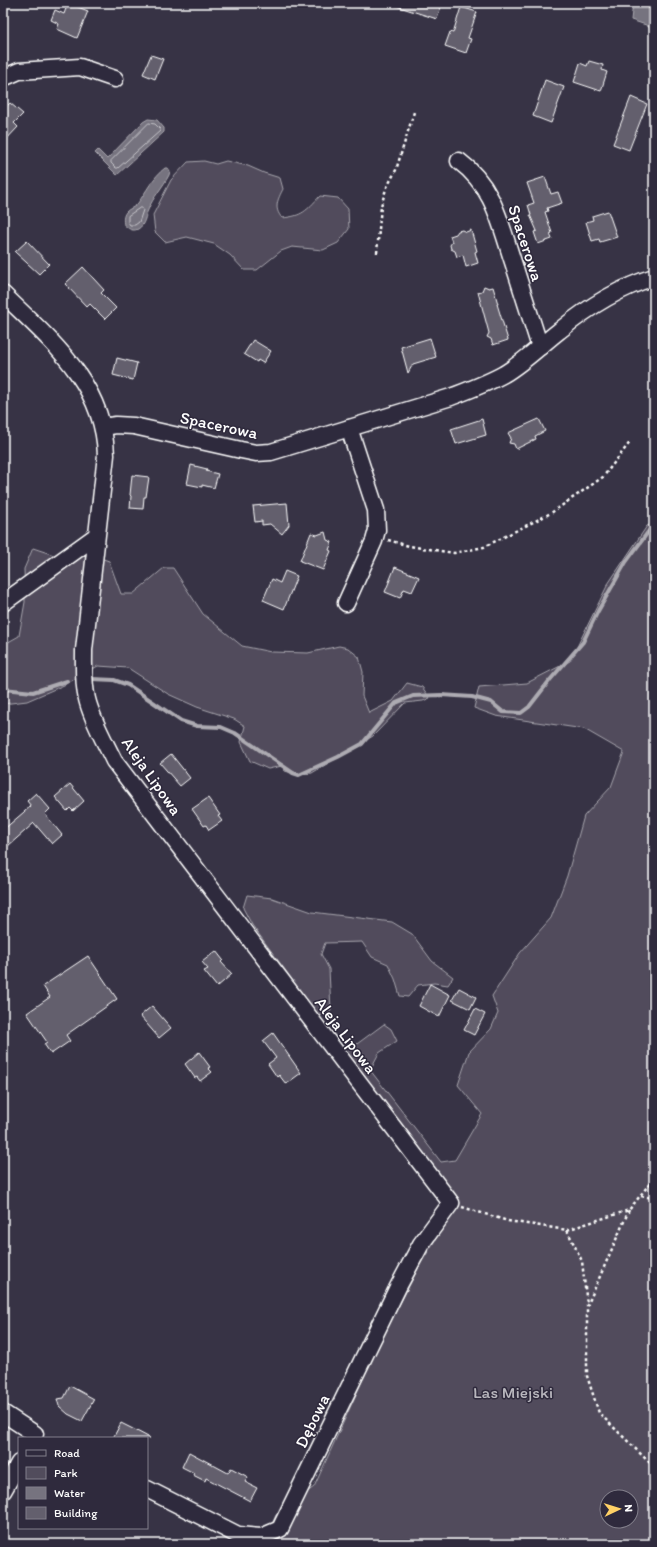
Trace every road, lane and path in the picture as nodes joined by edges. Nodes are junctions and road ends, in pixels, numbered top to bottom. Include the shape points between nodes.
1 (3, 78) edge
2 (116, 79) dead end
3 (414, 112) dead end
4 (459, 161) dead end
5 (376, 253) dead end
6 (654, 277) edge
7 (3, 294) edge
8 (540, 347) junction
9 (103, 427) junction
10 (349, 428) junction
11 (631, 441) dead end
12 (96, 536) junction
13 (376, 537) junction
14 (3, 603) edge
15 (346, 603) dead end
16 (654, 1178) edge
17 (640, 1196) junction
18 (654, 1198) edge
19 (450, 1203) junction
20 (629, 1210) junction
21 (566, 1230) junction
22 (587, 1306) junction
23 (3, 1413) edge
24 (38, 1437) edge
25 (18, 1465) edge
26 (654, 1467) edge
27 (148, 1489) edge
28 (3, 1491) edge
29 (278, 1537) edge

1 - 2 street via 19,71 80,68
3 - 5 path via 396,170 381,206
4 - 8 street, Spacerowa via 481,182 498,213
6 - 8 street, Spacerowa via 606,298 573,320
7 - 9 street, Aleja Lipowa via 67,358 96,406
8 - 10 street, Spacerowa via 504,374 476,388
9 - 10 street, Spacerowa via 134,426 256,453 271,452
9 - 12 street, Aleja Lipowa via 106,455
10 - 13 street via 376,510
11 - 13 path via 603,477 551,513 484,547 454,553 409,546
12 - 14 street
12 - 19 street, Aleja Lipowa via 84,650 84,680 87,701 114,761
13 - 15 street
16 - 17 path
17 - 18 path
17 - 20 path
19 - 21 path via 508,1221
19 - 29 street, Dębowa via 421,1244 398,1287
20 - 21 path
20 - 22 path
21 - 22 path via 582,1261
22 - 26 path via 586,1376 599,1413
23 - 24 street
25 - 28 street
27 - 29 street, Dębowa via 238,1534

